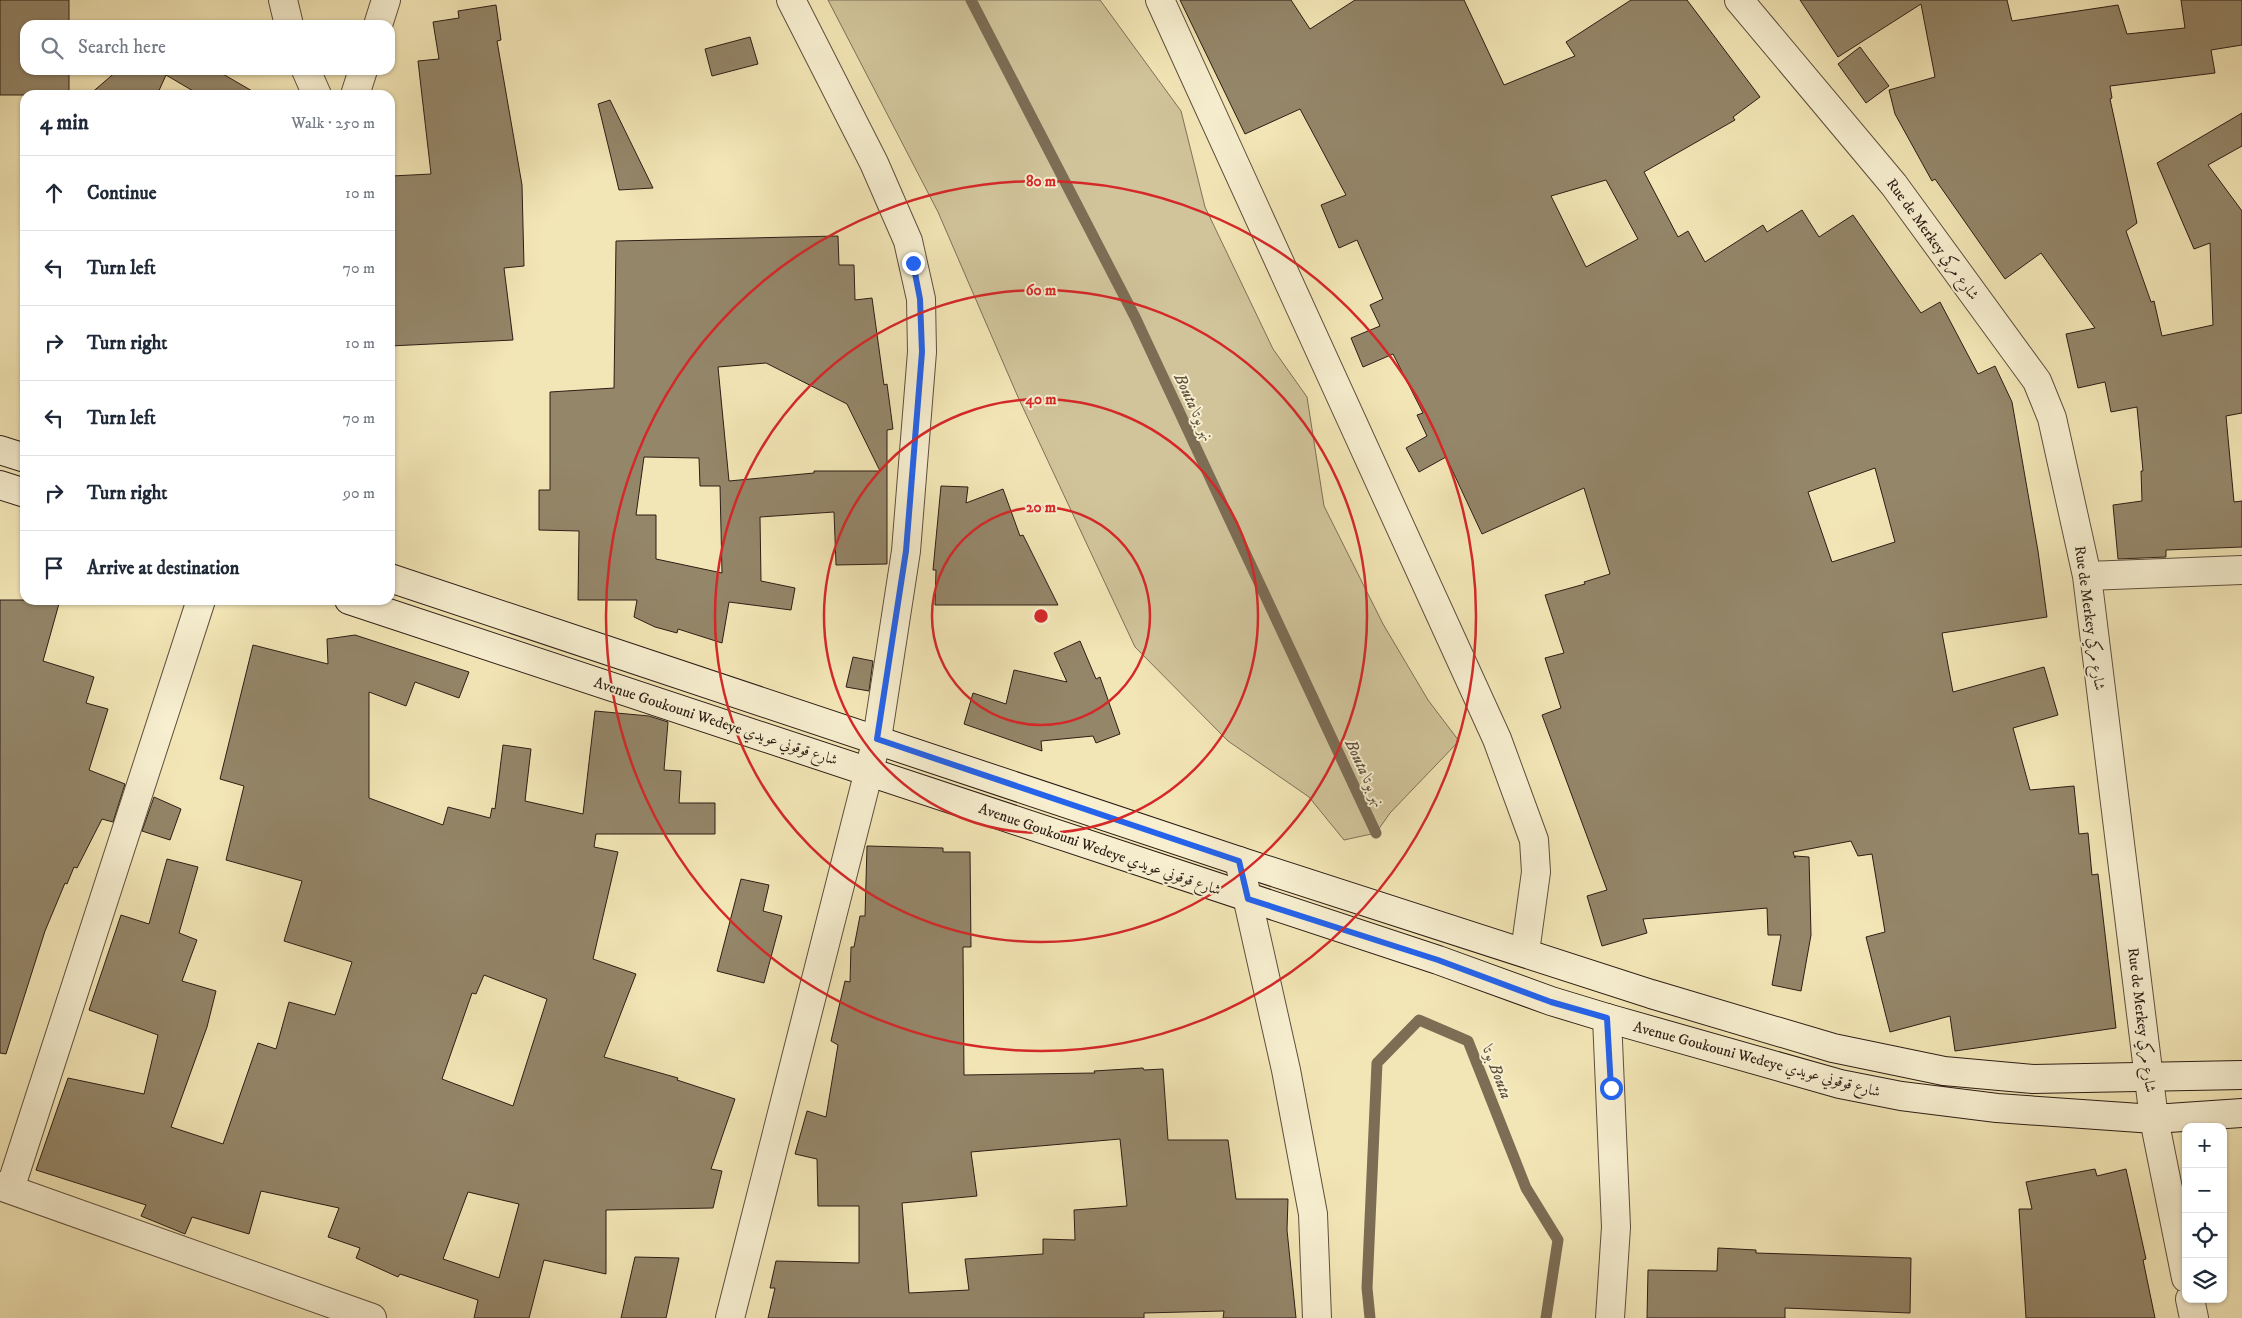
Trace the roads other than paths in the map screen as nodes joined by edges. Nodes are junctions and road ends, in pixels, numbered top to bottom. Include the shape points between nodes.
1 (283, 0) edge
2 (386, 0) edge
3 (791, 0) edge
4 (1160, 0) edge
5 (1739, 0) edge
6 (287, 20) edge
7 (380, 20) edge
8 (308, 75) edge
9 (361, 75) edge
10 (315, 90) edge
11 (357, 90) edge
12 (0, 450) edge
13 (20, 456) edge
14 (0, 485) edge
15 (20, 491) edge
16 (2242, 570) edge
17 (2087, 576) junction
18 (395, 580) edge
19 (199, 605) edge
20 (364, 605) edge
21 (877, 739) junction
22 (868, 771) junction
23 (1239, 861) junction
24 (1248, 899) junction
25 (1524, 952) junction
26 (1607, 1018) junction
27 (2242, 1075) edge
28 (2149, 1078) junction
29 (2242, 1113) edge
30 (2154, 1119) junction
31 (5, 1188) edge
32 (2182, 1258) edge
33 (2191, 1303) edge
34 (372, 1318) edge
35 (730, 1318) edge
36 (1316, 1318) edge
37 (1610, 1318) edge
38 (2194, 1318) edge

1 - 6 street
2 - 7 street
3 - 21 street via 874,164 908,241 920,299 922,352 906,551
4 - 25 street via 1497,739 1534,840 1536,857
5 - 17 street, Rue de Merkey شارع مركي via 1894,184 2037,381 2052,418
8 - 10 street
9 - 11 street
12 - 13 street
14 - 15 street
16 - 17 street
17 - 28 street, Rue de Merkey شارع مركي
18 - 21 street, Avenue Goukouni Wedeye شارع قوقوني عويدي
19 - 31 street
20 - 22 street, Avenue Goukouni Wedeye شارع قوقوني عويدي
21 - 22 street
21 - 23 street, Avenue Goukouni Wedeye شارع قوقوني عويدي
22 - 24 street, Avenue Goukouni Wedeye شارع قوقوني عويدي
22 - 35 street
23 - 24 street
23 - 25 street, Avenue Goukouni Wedeye شارع قوقوني عويدي
24 - 26 street, Avenue Goukouni Wedeye شارع قوقوني عويدي
24 - 36 street via 1286,1070 1313,1214
25 - 28 street, Avenue Goukouni Wedeye شارع قوقوني عويدي via 1651,994 1852,1052 1944,1071 2033,1079
26 - 30 street, Avenue Goukouni Wedeye شارع قوقوني عويدي via 1840,1084 1901,1096 1997,1108
26 - 37 street via 1616,1227
27 - 28 street, Avenue Goukouni Wedeye شارع قوقوني عويدي
28 - 30 street, Rue de Merkey شارع مركي
29 - 30 street, Avenue Goukouni Wedeye شارع قوقوني عويدي
30 - 32 street, Rue de Merkey شارع مركي
31 - 34 street
33 - 38 street

